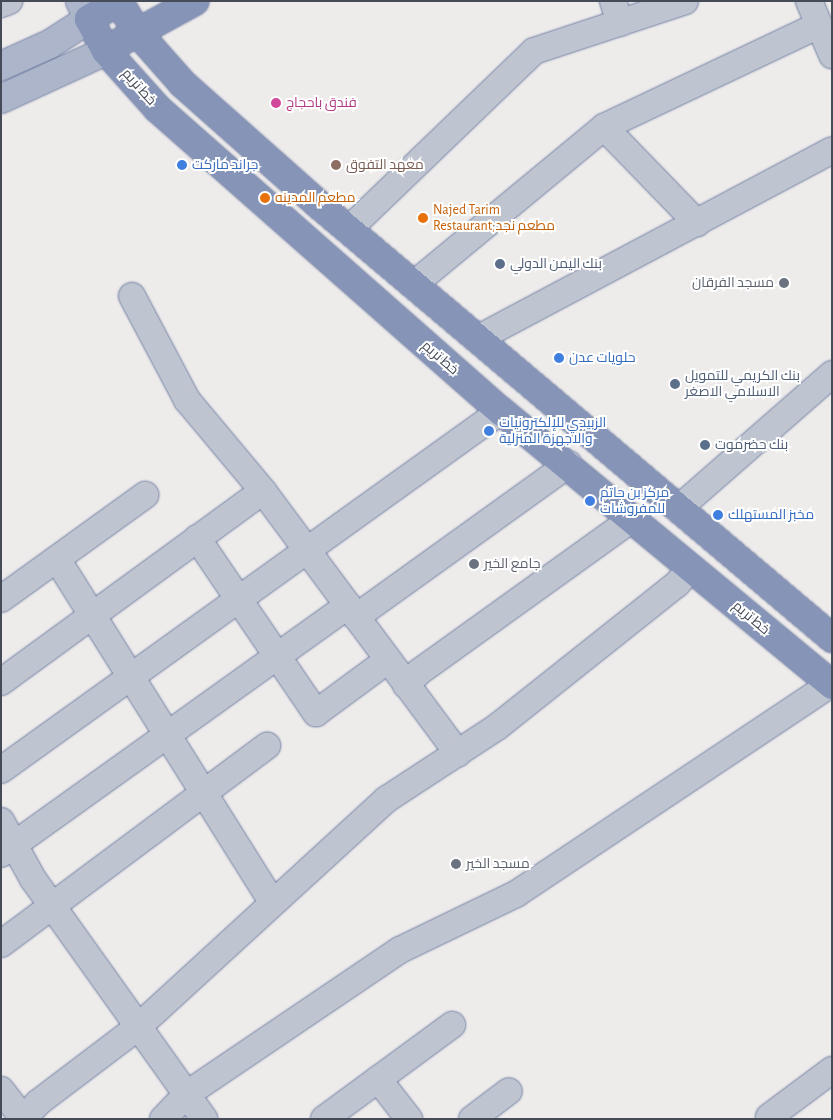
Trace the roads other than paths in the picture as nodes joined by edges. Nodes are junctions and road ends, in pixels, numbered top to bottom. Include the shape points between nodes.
1 (9, 1) edge
2 (196, 1) edge
3 (685, 1) edge
4 (119, 2) edge
5 (1, 4) edge
6 (84, 10) edge
7 (616, 12) edge
8 (814, 13) edge
9 (137, 32) junction
10 (106, 51) junction
11 (832, 55) edge
12 (1, 66) edge
13 (1, 100) edge
14 (604, 127) junction
15 (832, 150) edge
16 (696, 222) junction
17 (348, 230) junction
18 (413, 285) junction
19 (132, 296) dead end
20 (478, 340) junction
21 (832, 374) edge
22 (501, 411) junction
23 (569, 464) junction
24 (263, 491) junction
25 (146, 495) dead end
26 (678, 509) junction
27 (633, 518) junction
28 (197, 538) junction
29 (308, 552) junction
30 (57, 559) junction
31 (691, 568) junction
32 (1, 599) edge
33 (240, 600) junction
34 (352, 612) junction
35 (93, 615) junction
36 (832, 638) edge
37 (278, 657) junction
38 (388, 660) junction
39 (132, 677) junction
40 (1, 682) edge
41 (831, 684) edge
42 (406, 685) junction
43 (169, 734) junction
44 (267, 746) dead end
45 (458, 754) junction
46 (1, 770) edge
47 (206, 794) junction
48 (1, 821) edge
49 (8, 850) edge
50 (272, 902) junction
51 (52, 906) junction
52 (1, 944) edge
53 (452, 1025) dead end
54 (138, 1027) junction
55 (832, 1070) edge
56 (378, 1079) junction
57 (1, 1090) edge
58 (509, 1091) dead end
59 (186, 1094) junction
60 (769, 1117) dead end
61 (23, 1119) edge
62 (163, 1119) edge
63 (204, 1119) edge
64 (324, 1119) edge
65 (409, 1119) edge
66 (472, 1119) edge

1 - 5 street
2 - 9 highway
3 - 7 street
4 - 6 highway
4 - 9 highway
6 - 10 highway, خط تريم
6 - 12 main road via 50,44
7 - 17 street via 534,51
8 - 11 street
8 - 14 street
9 - 10 highway
9 - 17 highway via 184,84
10 - 13 main road
10 - 22 highway, خط تريم via 158,108
14 - 16 street
14 - 18 street
15 - 16 street
16 - 20 street
17 - 18 highway
18 - 20 highway
19 - 24 street via 187,400
20 - 26 highway
21 - 26 street
22 - 23 highway, خط تريم
22 - 29 street
23 - 27 highway, خط تريم
23 - 34 street
24 - 28 street
24 - 29 street
25 - 30 street
26 - 36 highway
27 - 31 highway, خط تريم
27 - 42 street via 419,672
28 - 33 street
28 - 35 street
29 - 33 street
29 - 34 street
30 - 32 street
30 - 35 street
31 - 41 highway, خط تريم
31 - 45 street via 662,596
33 - 37 street
33 - 39 street
34 - 37 street
34 - 38 street
35 - 39 street
35 - 40 street
37 - 38 street via 316,713
37 - 43 street
38 - 42 street
39 - 43 street
39 - 46 street
41 - 59 street via 516,894 400,950
42 - 45 street
43 - 47 street
43 - 49 street
44 - 47 street
45 - 50 street via 387,799
47 - 50 street
47 - 51 street
48 - 49 street
49 - 51 street
50 - 54 street
51 - 52 street
51 - 54 street
53 - 56 street
54 - 59 street
54 - 61 street via 39,1102
55 - 60 street
56 - 64 street
56 - 65 street
57 - 61 street
58 - 66 street
59 - 62 street
59 - 63 street

